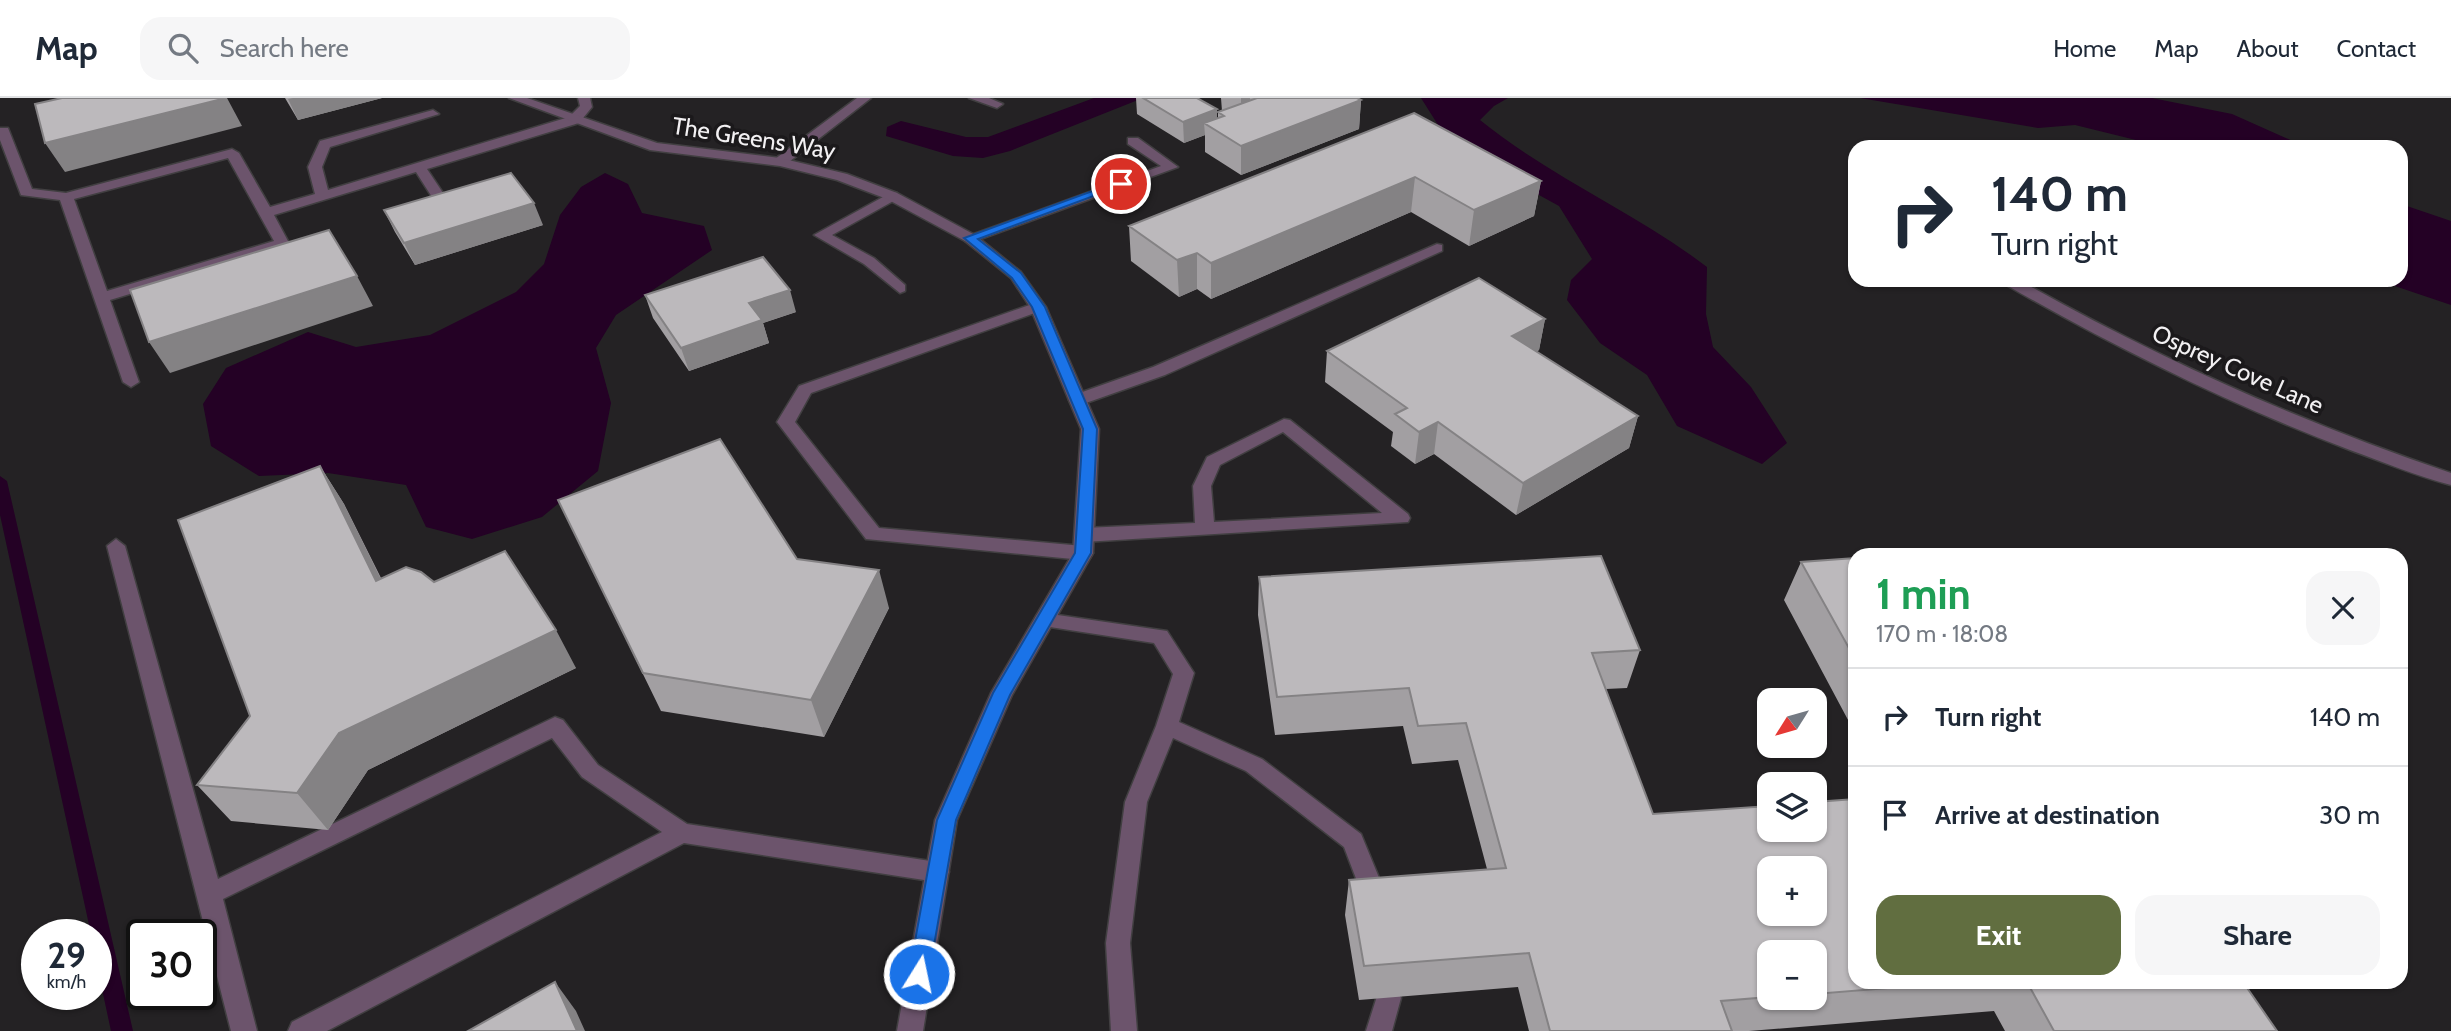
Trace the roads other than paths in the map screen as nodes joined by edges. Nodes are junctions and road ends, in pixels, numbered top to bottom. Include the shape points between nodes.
1 (515, 98) edge
2 (584, 98) edge
3 (865, 98) edge
4 (975, 98) edge
5 (997, 104) dead end
6 (433, 114) dead end
7 (574, 120) junction
8 (3, 131) dead end
9 (1133, 141) dead end
10 (780, 162) junction
11 (419, 167) junction
12 (323, 195) junction
13 (892, 196) junction
14 (66, 197) junction
15 (444, 205) edge
16 (266, 212) junction
17 (970, 238) junction
18 (1437, 248) dead end
19 (2020, 287) edge
20 (900, 288) dead end
21 (102, 297) junction
22 (1038, 307) junction
23 (131, 382) dead end
24 (1077, 400) junction
25 (2451, 480) edge
26 (1205, 528) junction
27 (1084, 544) junction
28 (116, 546) dead end
29 (1044, 620) junction
30 (1167, 726) junction
31 (682, 833) junction
32 (937, 872) junction
33 (211, 894) junction
34 (1381, 912) edge
35 (1388, 998) edge
36 (244, 1031) edge
37 (301, 1031) edge
38 (910, 1031) edge
39 (1124, 1031) edge
40 (1379, 1031) edge

1 - 7 street, The Greens Way
2 - 7 street via 586,107
3 - 10 street
4 - 5 street
6 - 12 street via 324,144 315,167
7 - 10 street, The Greens Way via 655,147
7 - 11 street
8 - 14 street via 26,192
9 - 17 street via 1171,167
10 - 13 street, The Greens Way via 842,177
11 - 12 street
11 - 15 street
12 - 16 street
13 - 17 street, The Greens Way
13 - 20 lane via 821,235 869,261
14 - 16 street via 232,153
14 - 21 street
16 - 21 street via 282,243
17 - 22 street, The Greens Way via 1016,275
18 - 24 lane via 1159,370
19 - 25 street, Osprey Cove Lane via 2166,366 2281,417
21 - 23 street
22 - 24 street, The Greens Way
22 - 27 street via 805,390 786,422 873,534
24 - 27 street, The Greens Way via 1090,429
26 - 26 street via 1388,519 1401,518 1284,424 1213,461 1202,486
26 - 27 street
27 - 29 street, The Greens Way
28 - 33 street
29 - 30 street via 1160,636 1184,673
29 - 32 street, The Greens Way via 1002,693 946,820
30 - 34 street via 1254,765 1353,841
30 - 39 street via 1136,802 1118,943
31 - 32 street
31 - 33 street via 590,771 555,726
31 - 37 street
32 - 38 street, The Greens Way
33 - 36 street
35 - 40 street

